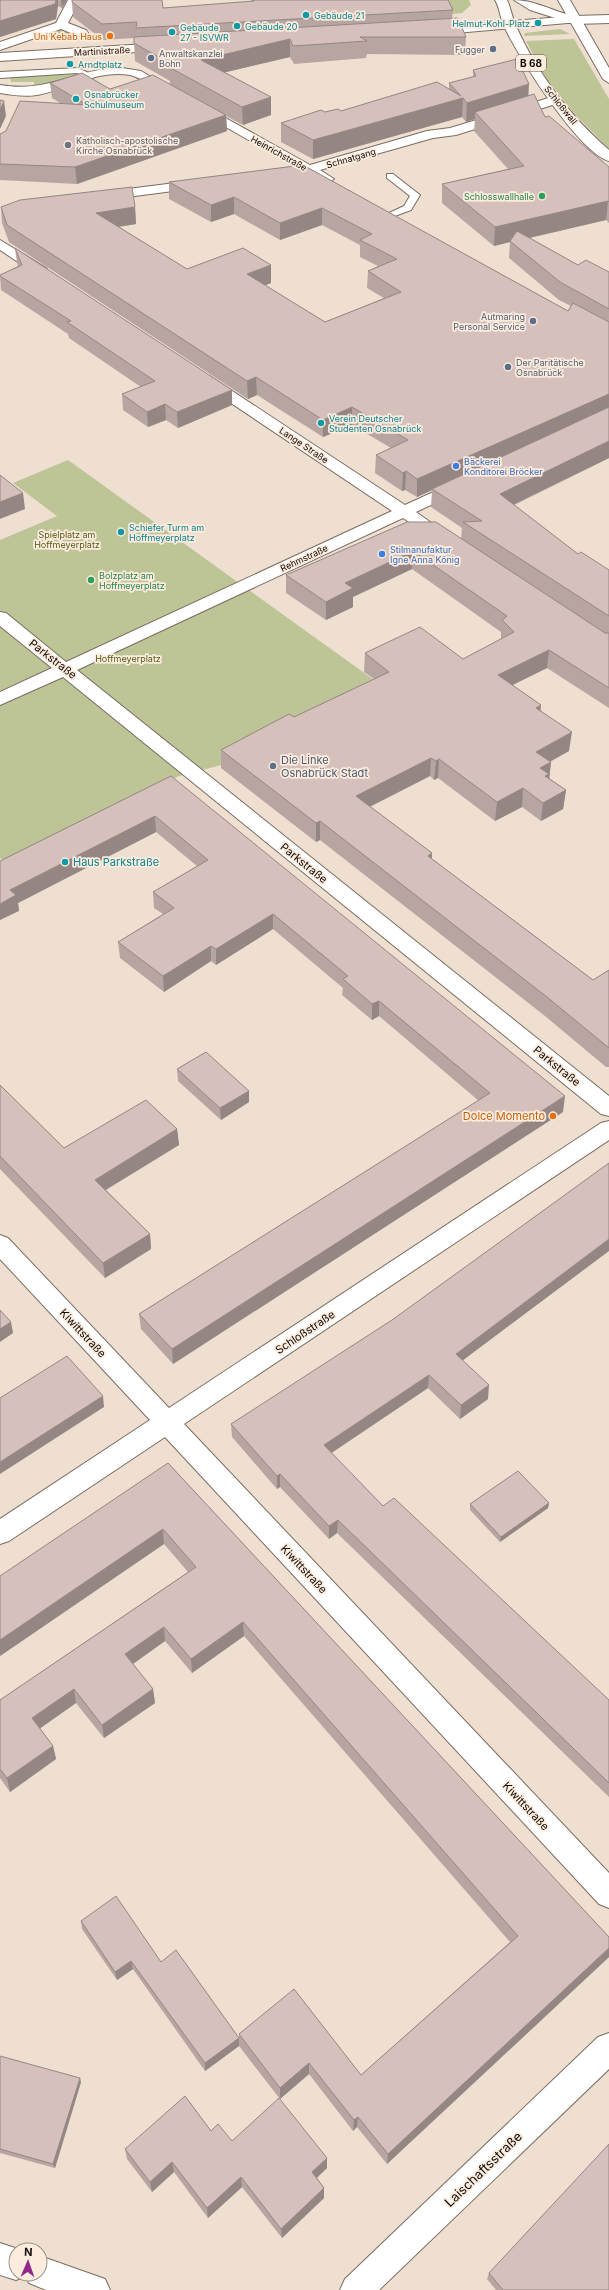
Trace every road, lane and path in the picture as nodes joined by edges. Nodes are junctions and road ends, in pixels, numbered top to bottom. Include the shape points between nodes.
1 (74, 0) edge
2 (501, 0) edge
3 (520, 0) edge
4 (564, 0) edge
5 (609, 19) edge
6 (575, 20) junction
7 (509, 24) junction
8 (61, 25) junction
9 (422, 29) edge
10 (82, 33) dead end
11 (2, 46) edge
12 (0, 57) edge
13 (0, 75) edge
14 (91, 76) junction
15 (609, 79) edge
16 (0, 89) edge
17 (25, 93) junction
18 (555, 100) junction
19 (19, 106) edge
20 (609, 158) edge
21 (310, 170) junction
22 (287, 173) edge
23 (390, 176) dead end
24 (210, 182) edge
25 (341, 187) edge
26 (93, 197) edge
27 (379, 208) edge
28 (392, 214) junction
29 (405, 221) edge
30 (0, 244) edge
31 (52, 279) edge
32 (196, 374) edge
33 (473, 479) edge
34 (404, 511) junction
35 (459, 547) edge
36 (0, 617) edge
37 (66, 669) junction
38 (0, 699) edge
39 (609, 1108) edge
40 (609, 1129) edge
41 (0, 1244) edge
42 (168, 1423) junction
43 (0, 1534) edge
44 (609, 1894) edge
45 (609, 2048) edge
46 (48, 2275) edge
47 (94, 2290) edge
48 (356, 2290) edge

1 - 8 street
2 - 7 street, B 68
3 - 6 street via 534,8
4 - 6 street
5 - 6 street
6 - 7 street
6 - 15 street
7 - 9 street
7 - 18 street, Schloßwall / B 68
8 - 10 street
8 - 11 street
11 - 12 street, Martinistraße via 172,44
13 - 14 lane via 78,70
14 - 17 street via 48,90
14 - 21 street, Heinrichstraße via 114,71 134,72
16 - 17 street
17 - 19 street
18 - 20 street, Schloßwall / B 68
18 - 21 street, Schnatgang via 451,132 432,134
21 - 22 street, Schnatgang
21 - 25 street, Heinrichstraße
23 - 28 lane via 415,196 408,208
24 - 26 street
27 - 28 street
28 - 29 street
30 - 31 street
32 - 34 street, Lange Straße
33 - 34 street, Rehmstraße
34 - 35 street, Lange Straße
34 - 37 street, Rehmstraße
36 - 37 street, Parkstraße
37 - 38 street, Rehmstraße
37 - 39 street, Parkstraße
40 - 42 street, Schloßstraße
41 - 42 street, Kiwittstraße
42 - 43 street, Schloßstraße
42 - 44 street, Kiwittstraße
45 - 48 street, Laischaftsstraße
46 - 47 street

